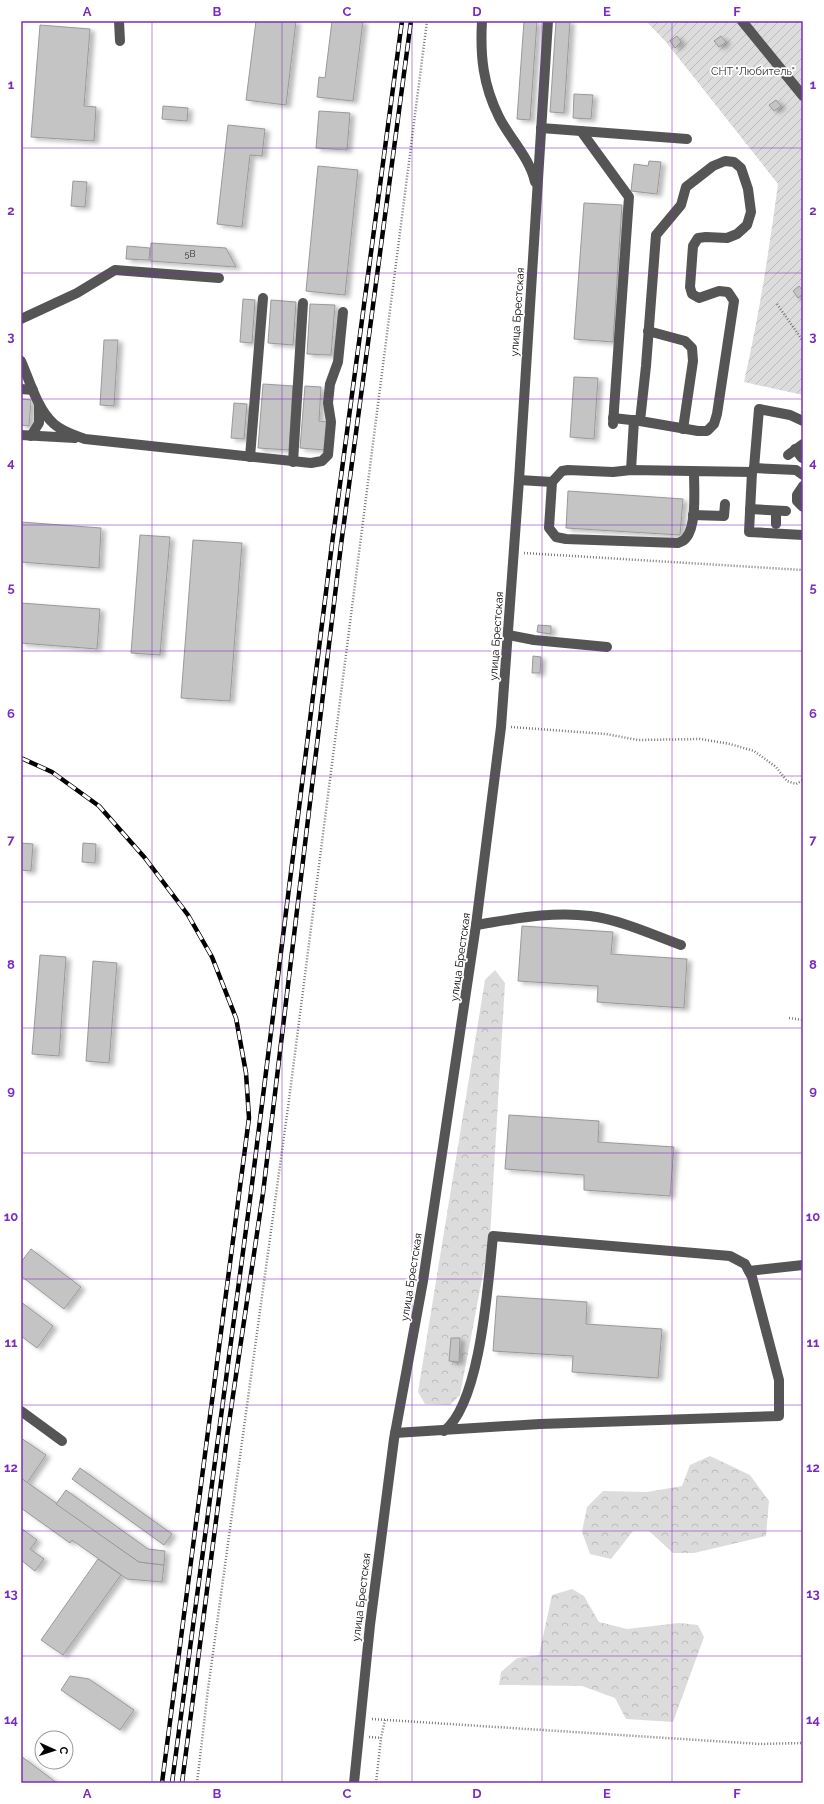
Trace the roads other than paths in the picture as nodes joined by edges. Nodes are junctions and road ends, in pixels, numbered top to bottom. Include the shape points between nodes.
1 (119, 21) edge
2 (482, 21) edge
3 (548, 21) edge
4 (742, 21) edge
5 (120, 41) dead end
6 (803, 96) edge
7 (540, 128) junction
8 (581, 131) junction
9 (688, 139) dead end
10 (537, 189) junction
11 (219, 278) dead end
12 (263, 298) dead end
13 (303, 303) dead end
14 (343, 312) dead end
15 (21, 319) edge
16 (648, 331) junction
17 (21, 361) edge
18 (21, 389) edge
19 (33, 390) junction
20 (39, 404) junction
21 (637, 421) junction
22 (803, 421) edge
23 (683, 429) junction
24 (26, 436) edge
25 (84, 439) junction
26 (795, 449) edge
27 (250, 457) junction
28 (802, 458) edge
29 (293, 462) junction
30 (631, 470) junction
31 (753, 470) junction
32 (694, 472) junction
33 (803, 475) edge
34 (519, 480) junction
35 (552, 482) junction
36 (803, 486) edge
37 (725, 504) dead end
38 (803, 507) edge
39 (750, 509) junction
40 (693, 515) junction
41 (776, 524) dead end
42 (803, 535) edge
43 (508, 635) junction
44 (607, 647) dead end
45 (476, 925) junction
46 (681, 945) dead end
47 (803, 1265) edge
48 (749, 1271) junction
49 (21, 1411) edge
50 (444, 1431) junction
51 (395, 1433) junction
52 (62, 1440) dead end
53 (354, 1783) edge

1 - 5 street
2 - 10 street via 480,50 484,80 499,117 533,171
3 - 7 street, улица Брестская
4 - 6 street
7 - 8 street
7 - 10 street, улица Брестская
8 - 9 street
8 - 21 street via 629,197 613,421
10 - 34 street, улица Брестская
11 - 15 street via 116,270 77,293
12 - 27 street
13 - 29 street
14 - 29 street via 338,362 330,384 328,403 331,422 328,455 322,461
16 - 21 street via 646,366
16 - 23 street via 685,340 692,348 693,361
16 - 23 street via 656,235 681,205 686,187 719,164 725,161 734,162 741,168 748,188 751,212 747,225 737,234 727,238 698,238 693,246 690,287 692,294 699,298 720,291 728,292 734,301 717,414 714,424 707,431
17 - 19 street
18 - 19 street
19 - 20 street
20 - 24 street via 39,423
20 - 25 street via 53,424 68,434
21 - 23 street
21 - 30 street
22 - 31 street via 790,415 759,409
24 - 25 street
25 - 27 street
26 - 28 street
27 - 29 street
30 - 32 street
30 - 35 street via 568,470 562,471
31 - 32 street
31 - 33 street via 796,470
31 - 39 street
32 - 40 street
34 - 35 street
34 - 43 street, улица Брестская
35 - 40 street via 549,528 556,537 678,543 685,540 689,534
36 - 38 street via 797,495 797,501
37 - 40 street via 724,516
39 - 41 street via 781,511
39 - 42 street via 749,532
43 - 44 street
43 - 45 street, улица Брестская via 501,727
45 - 46 street via 547,914 590,916 625,924
45 - 51 street, улица Брестская via 423,1281
47 - 48 street
48 - 50 street via 745,1264 730,1256 493,1236 481,1340 471,1382 450,1426
48 - 50 street via 779,1380 779,1416 540,1424
49 - 52 street
50 - 51 street
51 - 53 street, улица Брестская via 359,1718

